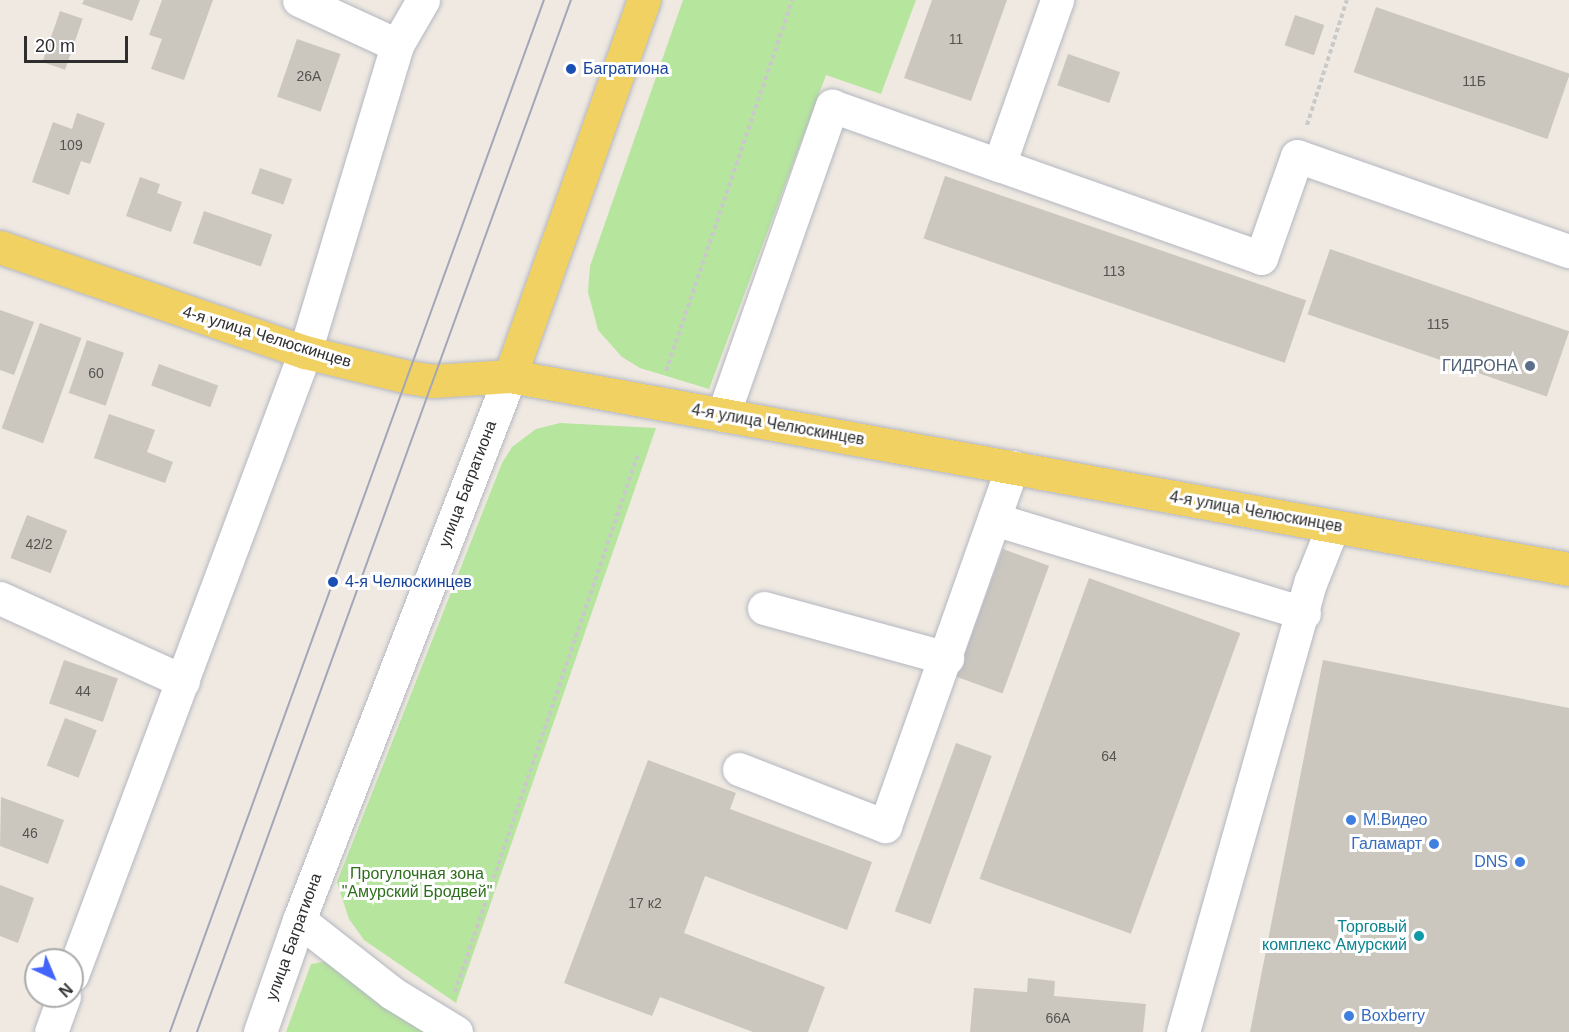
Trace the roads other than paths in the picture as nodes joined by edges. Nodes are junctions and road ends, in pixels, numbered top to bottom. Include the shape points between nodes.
1 (298, 0) edge
2 (423, 0) edge
3 (644, 0) edge
4 (1058, 0) edge
5 (397, 45) junction
6 (999, 165) junction
7 (0, 248) edge
8 (1569, 251) edge
9 (305, 352) junction
10 (510, 376) junction
11 (723, 415) junction
12 (1012, 467) junction
13 (994, 519) junction
14 (1333, 526) junction
15 (1569, 569) edge
16 (0, 598) edge
17 (764, 608) dead end
18 (1304, 613) junction
19 (946, 658) junction
20 (183, 681) junction
21 (739, 769) dead end
22 (299, 920) junction
23 (82, 948) edge
24 (60, 1008) edge
25 (51, 1032) edge
26 (260, 1032) edge
27 (456, 1032) edge
28 (1184, 1032) edge

1 - 5 street
2 - 5 street
3 - 10 main road, улица Багратиона
4 - 6 street
5 - 9 street
6 - 8 street via 1261,258 1297,156
6 - 11 street via 832,106
7 - 9 main road, 4-я улица Челюскинцев
9 - 10 main road, 4-я улица Челюскинцев via 433,381
9 - 20 street
10 - 11 main road, 4-я улица Челюскинцев
10 - 22 street, улица Багратиона
11 - 12 main road, 4-я улица Челюскинцев
12 - 13 street
12 - 14 main road, 4-я улица Челюскинцев
13 - 18 street
13 - 19 street
14 - 15 main road, 4-я улица Челюскинцев
14 - 18 street via 1311,581
16 - 20 street
17 - 19 street
18 - 28 street
19 - 21 street via 885,826
20 - 23 street
22 - 26 street, улица Багратиона
22 - 27 street via 392,993
24 - 25 street

